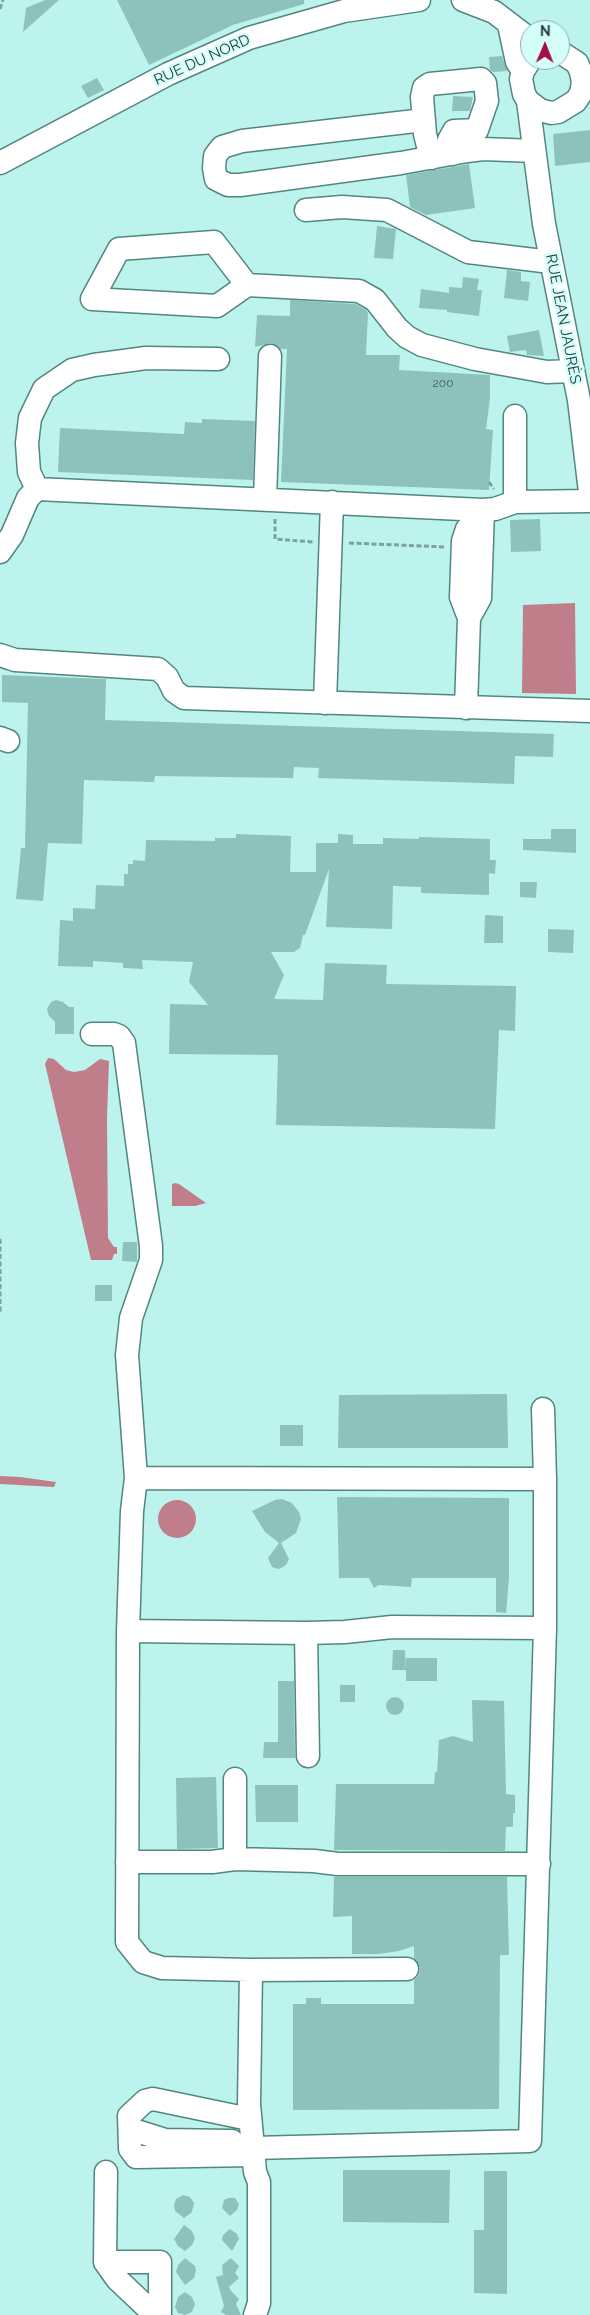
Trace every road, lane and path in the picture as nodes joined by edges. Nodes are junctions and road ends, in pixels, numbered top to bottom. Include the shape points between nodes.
1 (3, 0) edge
2 (419, 0) edge
3 (463, 0) edge
4 (0, 9) edge
5 (502, 12) edge
6 (520, 31) edge
7 (576, 61) edge
8 (520, 63) edge
9 (526, 70) edge
10 (585, 90) edge
11 (528, 101) junction
12 (551, 113) junction
13 (424, 120) junction
14 (534, 148) junction
15 (441, 156) junction
16 (0, 163) edge
17 (306, 210) dead end
18 (551, 262) junction
19 (247, 285) junction
20 (270, 356) dead end
21 (218, 359) dead end
22 (573, 371) junction
23 (515, 416) dead end
24 (37, 489) junction
25 (590, 492) edge
26 (270, 499) junction
27 (590, 501) edge
28 (332, 502) junction
29 (515, 502) junction
30 (483, 510) junction
31 (463, 541) junction
32 (330, 543) junction
33 (0, 552) edge
34 (469, 618) junction
35 (0, 655) edge
36 (325, 703) junction
37 (466, 708) junction
38 (590, 711) edge
39 (92, 1034) dead end
40 (0, 1239) edge
41 (0, 1314) edge
42 (543, 1409) dead end
43 (136, 1478) junction
44 (546, 1479) junction
45 (545, 1628) junction
46 (128, 1631) junction
47 (306, 1633) junction
48 (308, 1756) dead end
49 (235, 1780) dead end
50 (235, 1859) junction
51 (126, 1862) junction
52 (539, 1864) junction
53 (407, 1969) dead end
54 (251, 1970) junction
55 (249, 2119) junction
56 (253, 2148) junction
57 (106, 2172) dead end
58 (105, 2262) junction
59 (154, 2315) edge
60 (160, 2315) edge
61 (255, 2315) edge

1 - 4 path
2 - 16 street, RUE DU NORD via 344,11 249,38 168,74
3 - 5 street
5 - 6 street
5 - 8 street via 517,62
7 - 10 street
9 - 11 street, RUE JEAN JAURÈS via 521,86
10 - 12 street via 568,108
11 - 12 street
11 - 14 street, RUE JEAN JAURÈS
12 - 14 street
13 - 15 street
13 - 15 street via 422,97 424,88 430,84 475,79 485,83 487,101 478,130 454,131
13 - 15 street via 242,141 222,147 215,156 216,179 228,186 240,185
14 - 15 street via 483,149
14 - 18 street, RUE JEAN JAURÈS
17 - 18 street via 342,207 387,210 468,252
18 - 22 street, RUE JEAN JAURÈS
19 - 19 street via 217,306 92,299 119,249 214,242
19 - 22 street via 359,291 374,300 407,337 422,345 547,372
20 - 26 street
21 - 24 street via 146,358 94,365 72,370 44,389 30,418 27,443 30,472
22 - 25 street, RUE JEAN JAURÈS
23 - 29 street
24 - 26 street
24 - 33 street via 28,498 12,535
26 - 28 street
26 - 32 path via 274,539
27 - 29 street
28 - 30 street
28 - 32 street
29 - 30 street
30 - 31 street via 467,529
30 - 34 street via 480,598
31 - 32 path via 450,547
31 - 34 street via 461,596
32 - 36 street
34 - 37 street
35 - 36 street via 15,660 158,669 167,676 174,691 184,698
36 - 37 street
37 - 38 street
39 - 43 street via 114,1034 124,1043 151,1246 151,1260 128,1334
40 - 41 path
42 - 44 street
43 - 44 street
43 - 46 street
44 - 45 street
45 - 47 street via 392,1627
45 - 52 street
46 - 47 street
46 - 51 street
47 - 48 street
49 - 50 street
50 - 51 street
50 - 52 street via 338,1864
51 - 54 street via 126,1942 143,1962 162,1968
52 - 56 street via 530,2141
53 - 54 street
54 - 55 street
55 - 56 street
55 - 56 street via 153,2098 129,2116 130,2129 165,2140
56 - 61 street via 259,2182 259,2303
57 - 58 street
58 - 59 street via 117,2279
58 - 60 street via 160,2262

